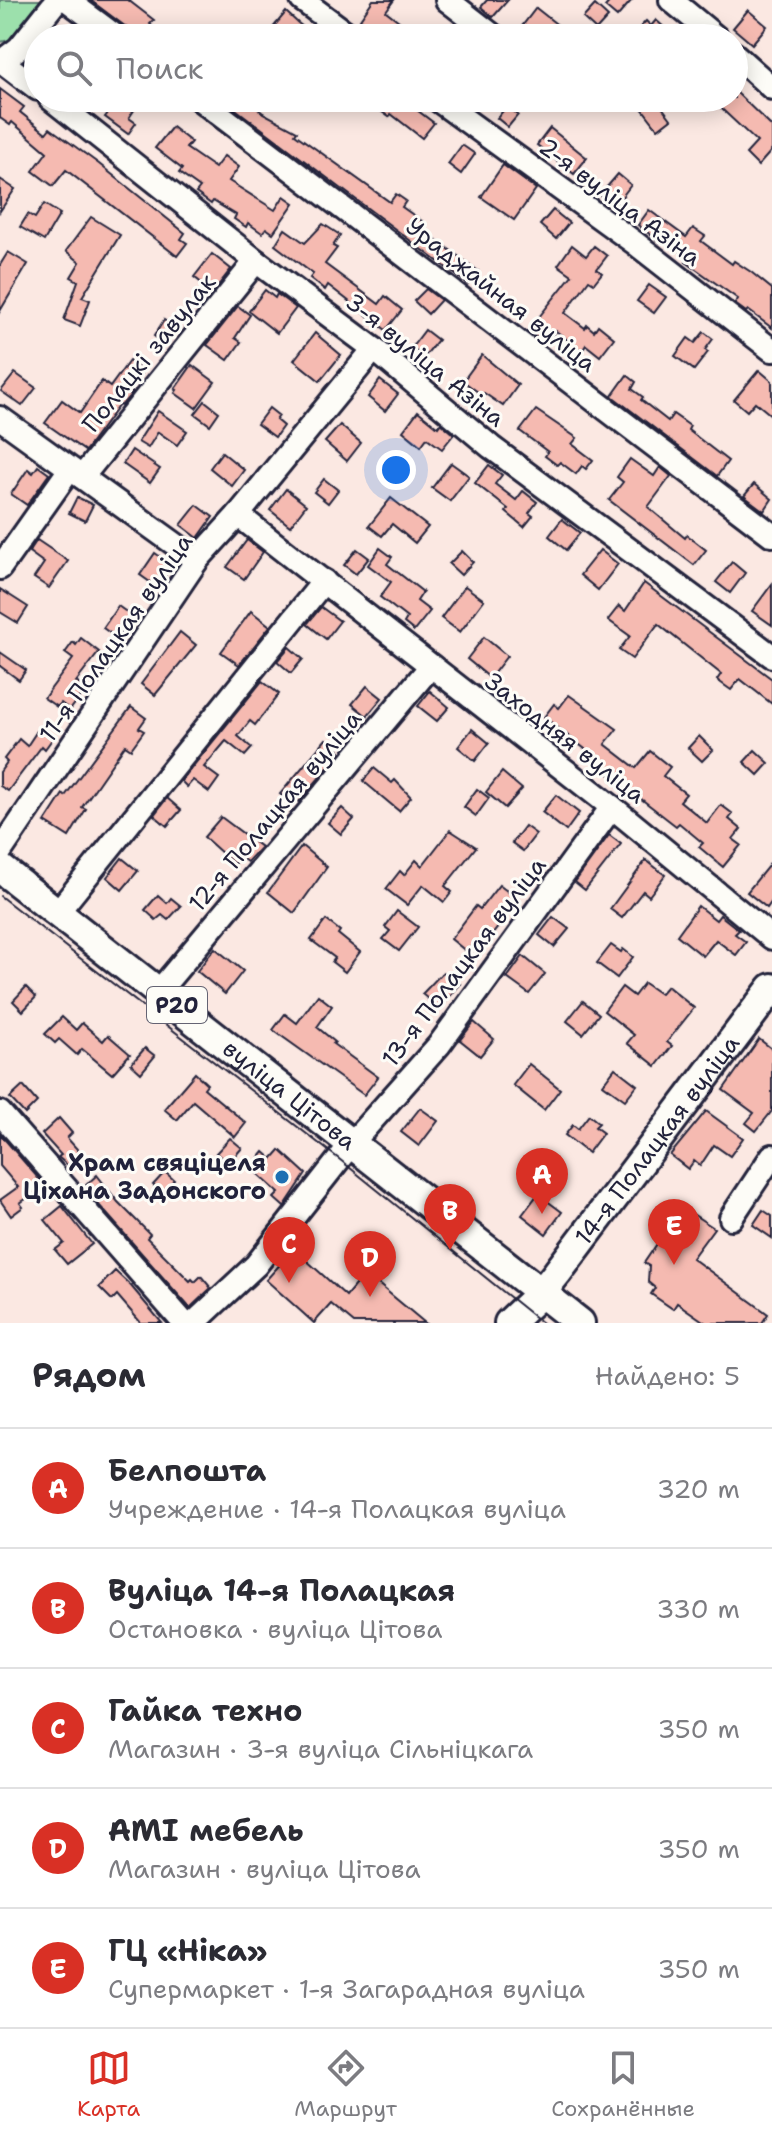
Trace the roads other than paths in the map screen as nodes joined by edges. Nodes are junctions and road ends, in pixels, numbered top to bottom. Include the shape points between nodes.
1 (57, 0) edge
2 (67, 0) edge
3 (302, 0) edge
4 (447, 0) edge
5 (672, 1) edge
6 (698, 21) junction
7 (38, 24) edge
8 (99, 24) edge
9 (334, 24) edge
10 (478, 24) edge
11 (695, 24) edge
12 (701, 24) edge
13 (24, 42) edge
14 (1, 61) edge
15 (748, 67) edge
16 (24, 78) edge
17 (772, 88) edge
18 (68, 112) edge
19 (217, 112) edge
20 (454, 112) edge
21 (256, 261) junction
22 (374, 349) junction
23 (772, 350) edge
24 (0, 418) edge
25 (76, 473) junction
26 (238, 515) junction
27 (772, 535) edge
28 (197, 560) junction
29 (0, 568) edge
30 (324, 581) junction
31 (772, 656) edge
32 (431, 666) junction
33 (612, 807) junction
34 (0, 852) edge
35 (0, 868) edge
36 (57, 913) junction
37 (772, 938) edge
38 (772, 988) edge
39 (159, 991) junction
40 (0, 1113) edge
41 (351, 1144) junction
42 (772, 1156) edge
43 (731, 1218) dead end
44 (541, 1293) junction
45 (184, 1323) edge
46 (194, 1323) edge
47 (509, 1323) edge
48 (580, 1323) edge

1 - 7 street
2 - 8 street
3 - 9 street
4 - 10 street
5 - 6 street
6 - 11 street
6 - 12 street
13 - 14 street
14 - 16 street
15 - 17 street
18 - 21 street, 3-я вуліца Азіна
19 - 27 street, Ураджайная вуліца
20 - 23 street, 2-я вуліца Азіна
21 - 22 street, 3-я вуліца Азіна
21 - 25 street, Полацкі завулак
22 - 26 street, 11-я Полацкая вуліца
22 - 31 street, 3-я вуліца Азіна via 491,447
24 - 25 street
25 - 28 street
25 - 29 street, Полацкі завулак
26 - 28 street, 11-я Полацкая вуліца
26 - 30 street, Заходняя вуліца
28 - 34 street, 11-я Полацкая вуліца
30 - 32 street, Заходняя вуліца
30 - 36 street
32 - 33 street, Заходняя вуліца
32 - 39 street, 12-я Полацкая вуліца
33 - 37 street, Заходняя вуліца
33 - 41 street, 13-я Полацкая вуліца via 439,1045
35 - 36 main road, вуліца Цітова / Р20
36 - 39 main road, вуліца Цітова / Р20
38 - 44 main road, 14-я Полацкая вуліца
39 - 41 main road, вуліца Цітова / Р20
40 - 45 street
41 - 44 main road, вуліца Цітова / Р20
41 - 46 street, 13-я Полацкая вуліца via 256,1265
42 - 43 street
44 - 47 main road, 14-я Полацкая вуліца
44 - 48 main road, вуліца Цітова / Р20

